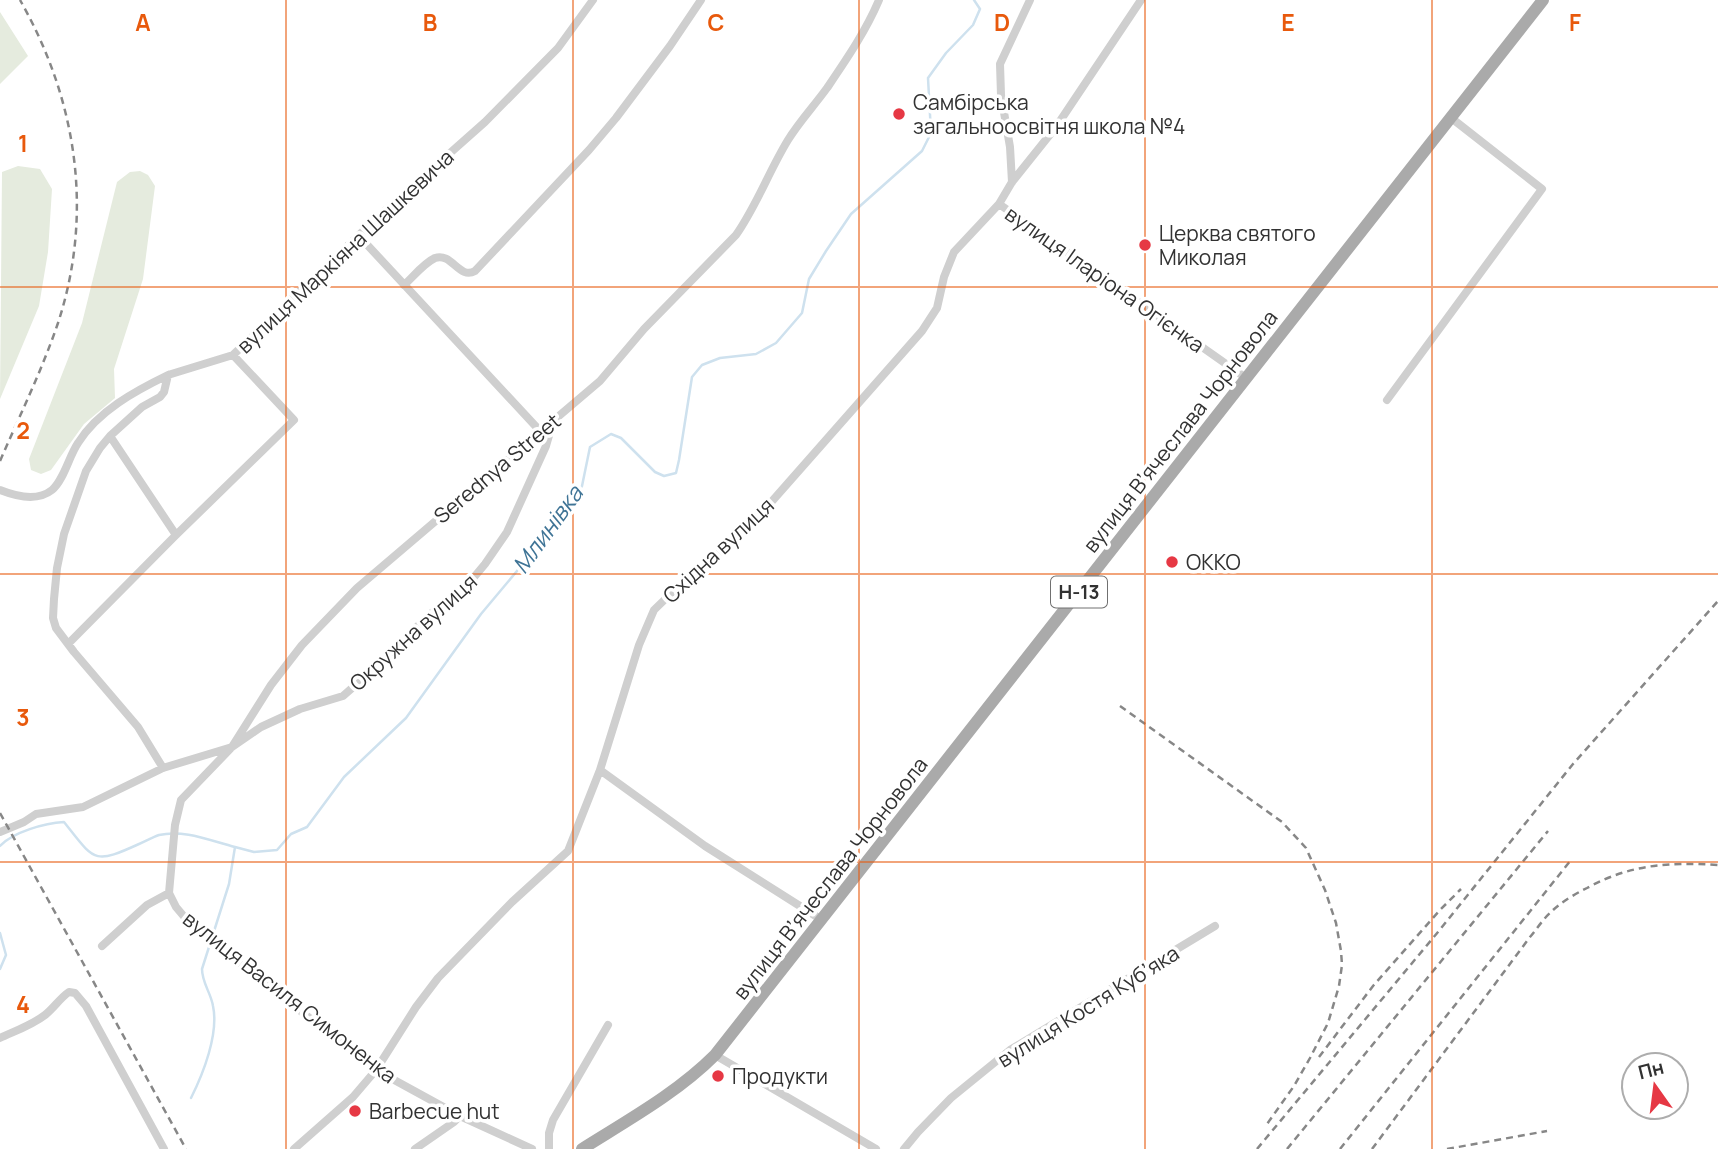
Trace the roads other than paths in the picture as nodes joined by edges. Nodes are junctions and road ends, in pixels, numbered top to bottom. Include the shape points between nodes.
1 (593, 0) edge
2 (702, 0) edge
3 (880, 0) edge
4 (1030, 0) edge
5 (1141, 0) edge
6 (1543, 0) edge
7 (1450, 117) junction
8 (1012, 182) junction
9 (999, 204) junction
10 (359, 236) junction
11 (404, 285) junction
12 (233, 355) junction
13 (168, 375) junction
14 (1246, 378) junction
15 (1387, 400) dead end
16 (554, 421) junction
17 (541, 432) junction
18 (110, 436) junction
19 (0, 490) edge
20 (176, 535) junction
21 (68, 644) junction
22 (232, 747) junction
23 (163, 768) junction
24 (600, 770) junction
25 (0, 832) edge
26 (169, 893) junction
27 (822, 920) junction
28 (1215, 926) dead end
29 (102, 946) dead end
30 (608, 1025) dead end
31 (0, 1038) edge
32 (715, 1055) junction
33 (376, 1070) junction
34 (460, 1116) junction
35 (164, 1149) edge
36 (294, 1149) edge
37 (415, 1149) edge
38 (532, 1149) edge
39 (549, 1149) edge
40 (582, 1149) edge
41 (876, 1149) edge
42 (904, 1149) edge

1 - 10 street, вулиця Маркіяна Шашкевича via 558,48 485,122
2 - 11 street via 616,118 475,271 465,274 439,257
3 - 16 street, Serednya Street via 827,87 789,138 736,235 600,380
4 - 8 street via 1000,64
5 - 8 street, Східна вулиця via 1056,127
6 - 7 main road, вулиця Вʼячеслава Чорновола / Н-13
7 - 14 main road, вулиця Вʼячеслава Чорновола / Н-13
7 - 15 street via 1542,189
8 - 9 street, Східна вулиця
9 - 14 street, вулиця Іларіона Огієнка
9 - 24 street, Східна вулиця via 954,252 937,309 922,331 759,516 654,610
10 - 11 street
10 - 12 street, вулиця Маркіяна Шашкевича
11 - 17 street
12 - 13 street, вулиця Маркіяна Шашкевича
12 - 20 street via 294,421
13 - 18 street via 160,397
13 - 19 street, вулиця Маркіяна Шашкевича via 138,390 87,430 50,492 15,496
14 - 27 main road, вулиця Вʼячеслава Чорновола / Н-13
16 - 17 street, Serednya Street
16 - 22 street, Окружна вулиця via 507,532 470,582 342,696 261,727
17 - 22 street, Serednya Street via 357,588 302,645
18 - 20 street
18 - 21 street via 86,471 57,568 53,618
20 - 21 street
21 - 23 street via 138,727
22 - 23 street
22 - 26 street, Окружна вулиця via 181,800
23 - 25 street via 83,807 36,814
24 - 27 street via 705,846
24 - 33 street, Східна вулиця via 568,851 438,978
26 - 29 street via 147,905
26 - 33 street, вулиця Василя Симоненка via 184,919
27 - 32 main road, вулиця Вʼячеслава Чорновола / Н-13
28 - 42 street, вулиця Костя Кубʼяка via 1010,1051 951,1098
30 - 39 street via 553,1120
31 - 35 street via 37,1020 69,992 75,993
32 - 40 main road, вулиця Вʼячеслава Чорновола / Н-13 via 673,1091
32 - 41 street
33 - 34 street, вулиця Василя Симоненка
33 - 36 street, Східна вулиця
34 - 37 street
34 - 38 street, вулиця Василя Симоненка

